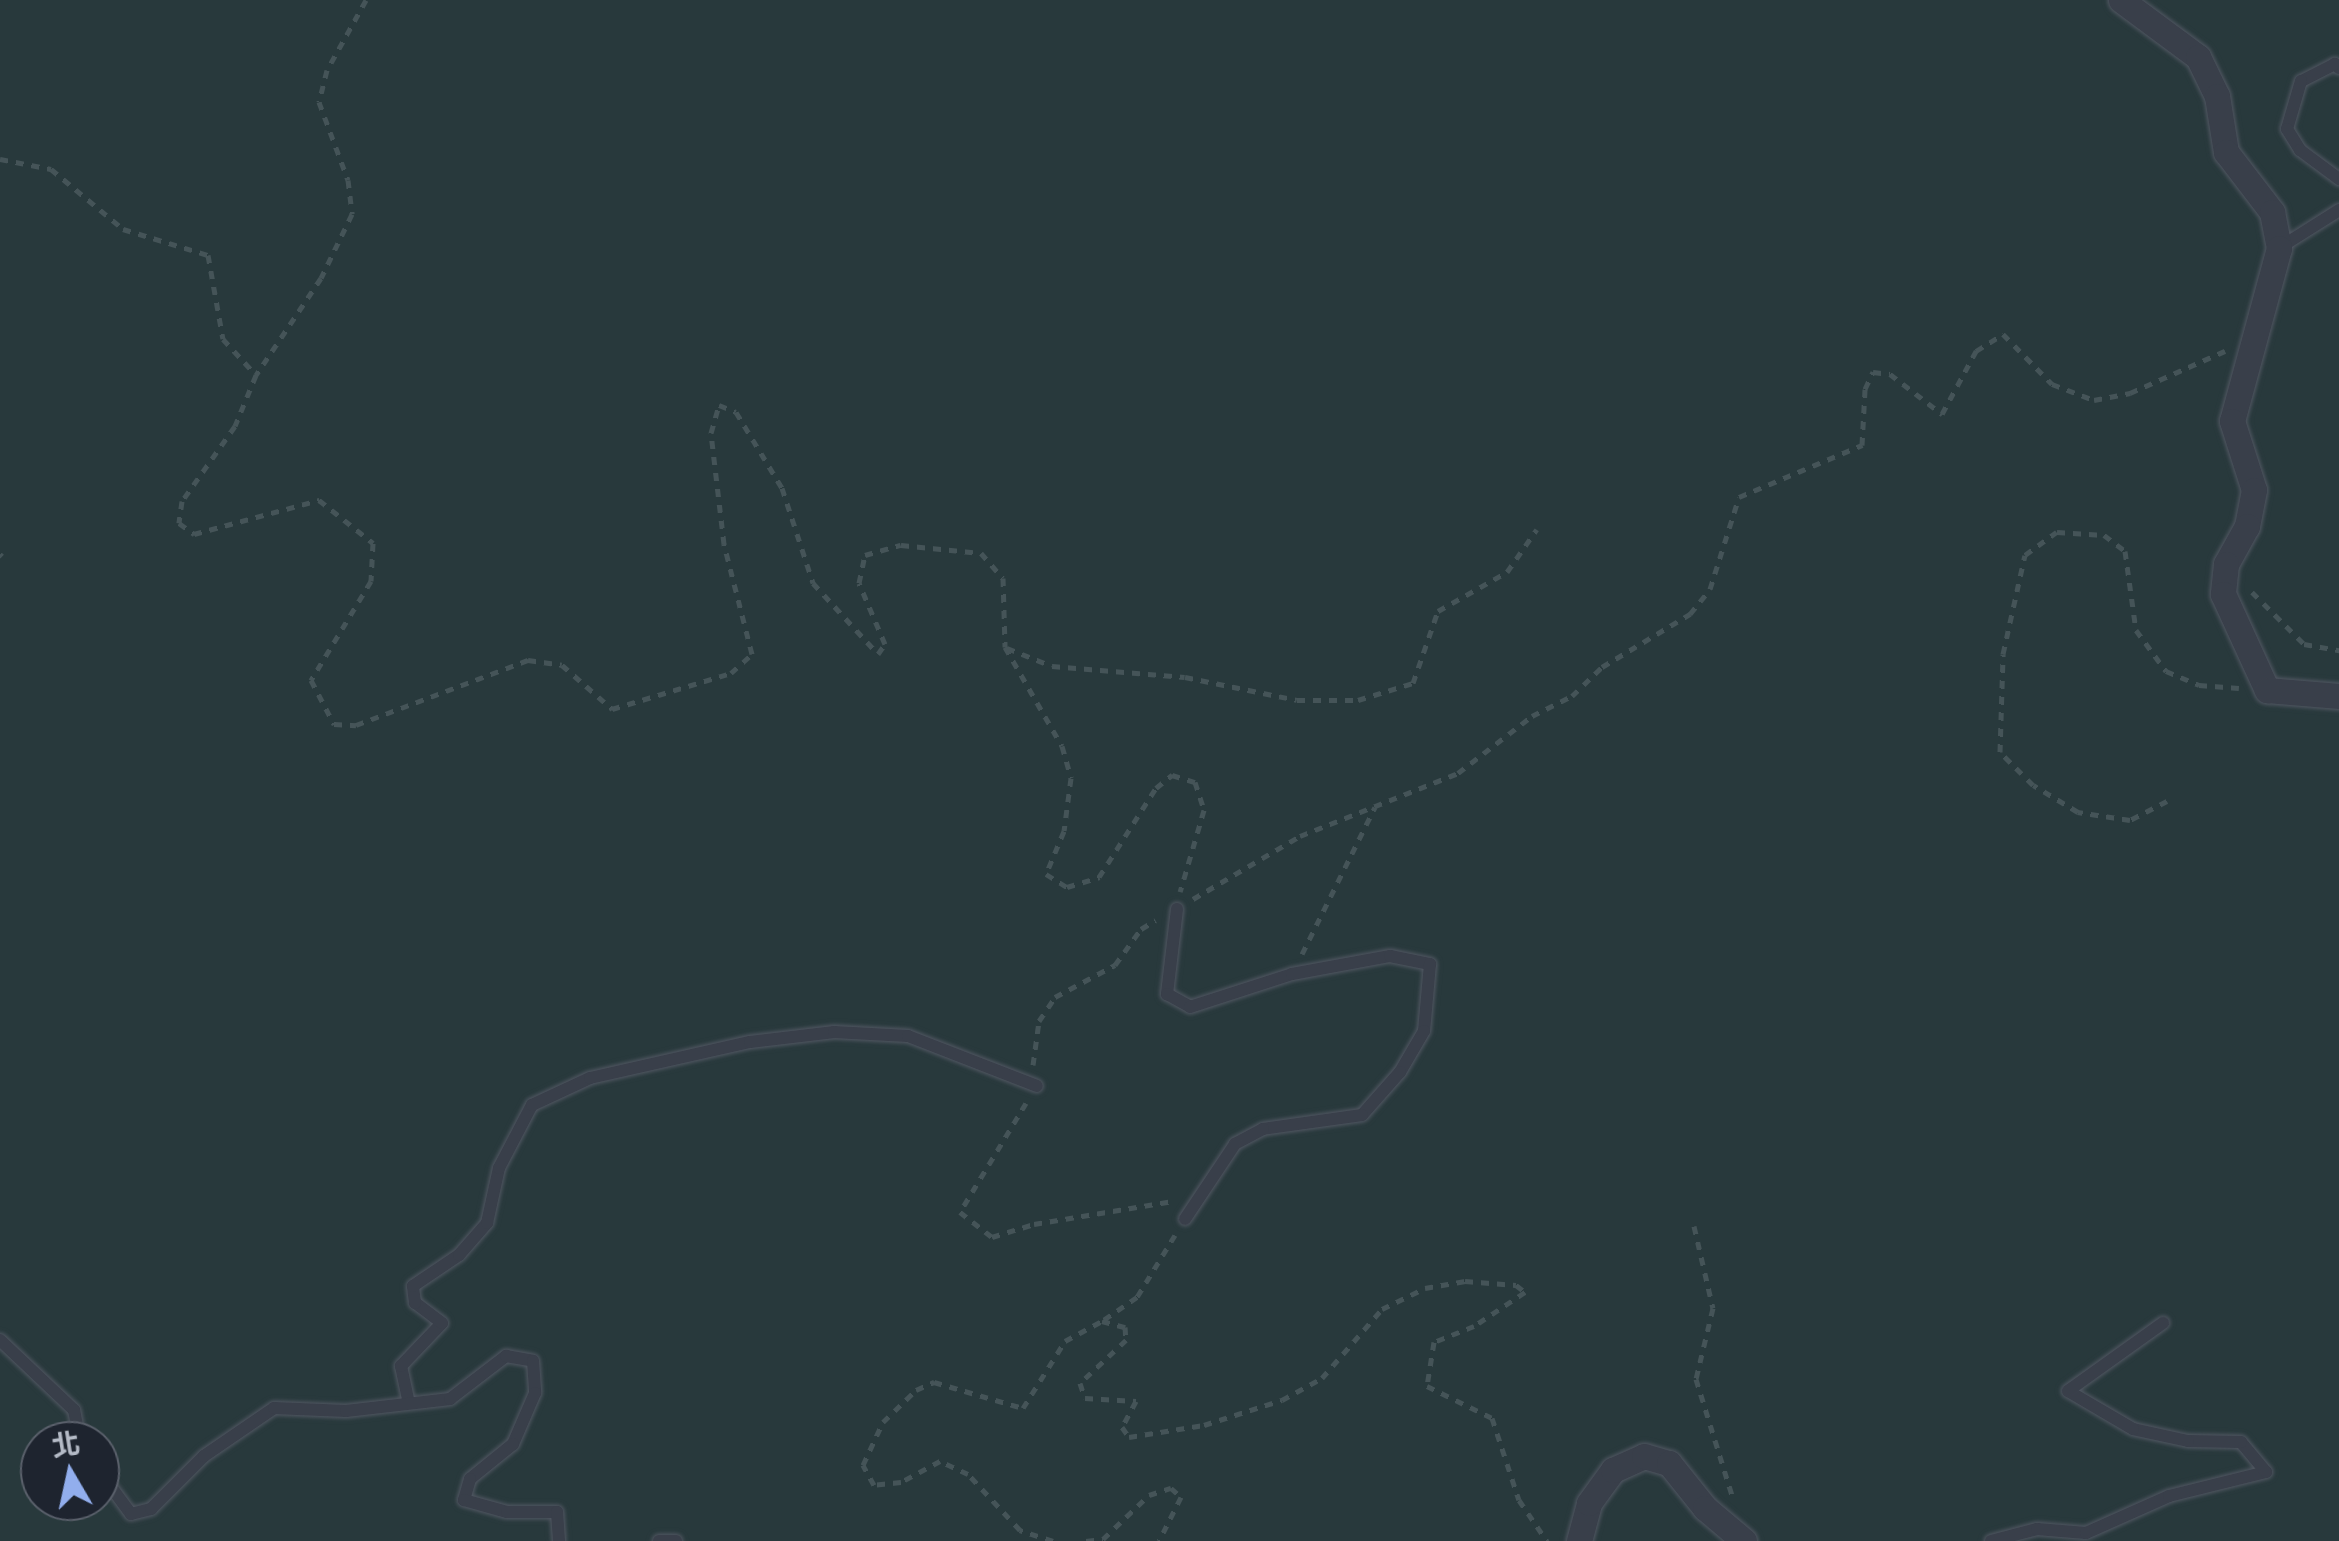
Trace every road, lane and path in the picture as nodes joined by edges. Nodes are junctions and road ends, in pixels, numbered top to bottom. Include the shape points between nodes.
1 (366, 0) edge
2 (2120, 0) edge
3 (2339, 68) edge
4 (0, 159) edge
5 (2339, 178) edge
6 (2339, 210) edge
7 (2278, 248) junction
8 (2250, 338) junction
9 (256, 376) junction
10 (1538, 529) dead end
11 (2226, 564) junction
12 (1004, 647) junction
13 (2339, 650) edge
14 (2267, 690) junction
15 (2339, 696) edge
16 (2167, 801) dead end
17 (1376, 804) junction
18 (1177, 909) junction
19 (1292, 974) junction
20 (1037, 1086) junction
21 (1184, 1191) dead end
22 (1173, 1200) junction
23 (1185, 1219) junction
24 (1694, 1226) dead end
25 (1102, 1321) junction
26 (2162, 1323) dead end
27 (0, 1340) edge
28 (408, 1399) junction
29 (76, 1421) edge
30 (120, 1499) edge
31 (1735, 1505) dead end
32 (559, 1541) edge
33 (659, 1541) edge
34 (676, 1541) edge
35 (1053, 1541) edge
36 (1086, 1541) edge
37 (1160, 1541) edge
38 (1547, 1541) edge
39 (1578, 1541) edge
40 (1744, 1541) edge
41 (1990, 1541) edge

1 - 9 path via 328,70 319,102 348,180 352,214 321,278
2 - 7 street via 2198,58 2217,96 2226,152 2272,212
3 - 5 lane via 2335,64 2301,81 2287,129 2300,150
4 - 9 path via 50,169 123,230 208,255 223,339
6 - 7 lane
7 - 8 street
8 - 11 street via 2232,421 2254,490 2247,526
8 - 17 path via 2130,394 2094,400 2052,384 2003,334 1976,351 1942,414 1890,374 1872,372 1862,445 1739,497 1710,589 1690,614 1602,667 1572,696 1532,716 1458,774
9 - 12 path via 235,426 182,501 178,523 194,534 319,500 373,543 371,581 312,680 334,724 356,725 528,660 562,665 612,709 732,673 752,654 724,544 711,433 719,405 736,412 782,488 813,583 878,654 885,644 859,583 865,554 901,545 981,554 1003,578
10 - 12 path via 1507,572 1438,612 1413,683 1358,700 1296,700 1186,677 1052,666
11 - 13 path via 2304,644
11 - 14 street via 2223,594
12 - 18 path via 1062,746 1071,778 1064,831 1046,874 1067,888 1099,877 1156,788 1172,775 1195,782 1204,810
14 - 15 street
14 - 16 path via 2199,685 2166,671 2136,630 2125,551 2104,534 2056,532 2025,555 2004,654 2000,752 2032,785 2078,812 2130,820
17 - 18 path via 1300,836
17 - 19 path
18 - 19 lane via 1167,994 1190,1008
18 - 20 path via 1141,929 1115,965 1055,997 1030,1050
19 - 23 lane via 1390,956 1430,964 1424,1030 1400,1072 1362,1115 1263,1128 1235,1144
20 - 22 path via 960,1212 992,1238 1034,1224
20 - 28 lane via 908,1036 834,1032 750,1042 590,1078 532,1106 499,1168 487,1223 459,1256 413,1286 415,1303 442,1322 401,1366
21 - 22 path
22 - 23 path
23 - 25 path via 1137,1296
24 - 31 path via 1713,1308 1696,1378
25 - 35 path via 1066,1341 1023,1408 934,1382 916,1390 882,1422 863,1465 874,1485 901,1482 940,1460 968,1474 1020,1530
25 - 38 path via 1126,1327 1126,1340 1080,1383 1085,1398 1136,1401 1122,1428 1129,1437 1204,1426 1282,1400 1322,1378 1382,1309 1425,1288 1465,1281 1516,1285 1526,1292 1474,1326 1434,1342 1427,1386 1492,1418 1519,1500
26 - 41 lane via 2068,1391 2133,1429 2188,1441 2242,1442 2266,1472 2169,1496 2086,1533 2038,1529
27 - 29 lane via 74,1410
28 - 30 lane via 346,1411 274,1408 204,1456 152,1508 131,1514
28 - 32 lane via 450,1399 506,1356 533,1361 535,1393 523,1423 512,1444 470,1479 464,1500 507,1512 557,1512
33 - 34 lane
36 - 37 path via 1103,1539 1149,1495 1171,1488 1181,1497
39 - 40 street via 1588,1502 1613,1470 1644,1456 1669,1463 1705,1508

